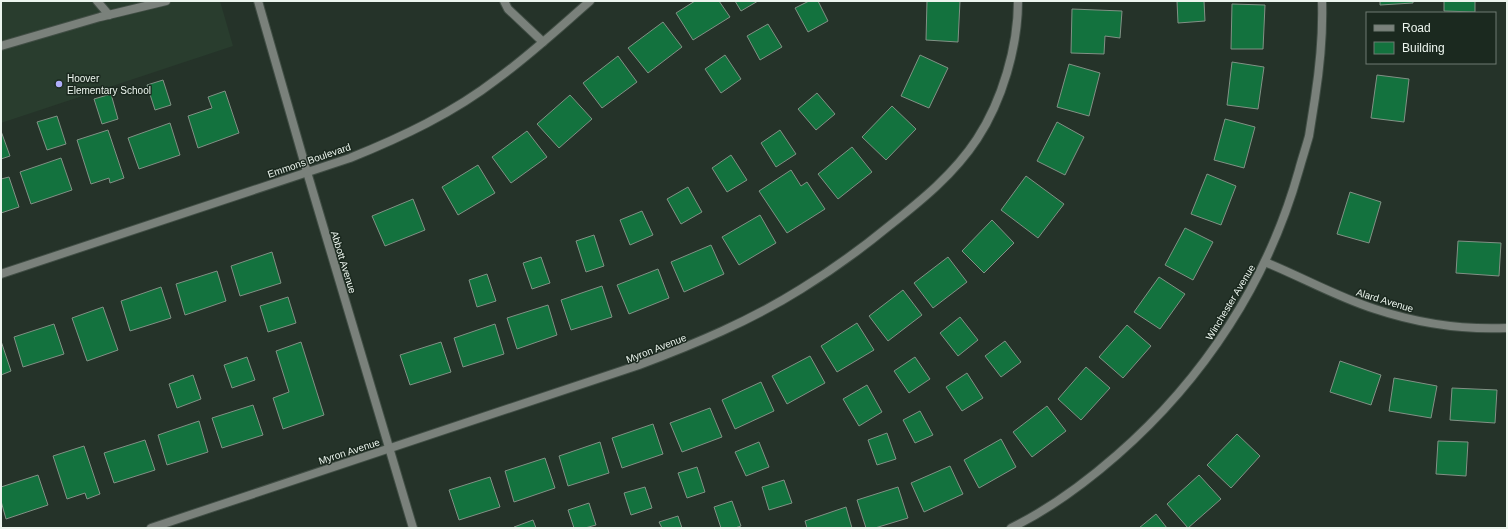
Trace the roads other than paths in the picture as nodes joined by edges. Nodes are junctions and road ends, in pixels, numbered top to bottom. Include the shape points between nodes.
1 (97, 1) edge
2 (166, 1) edge
3 (258, 1) edge
4 (504, 1) edge
5 (590, 1) edge
6 (1018, 1) edge
7 (1322, 1) edge
8 (108, 15) junction
9 (543, 42) junction
10 (1, 46) edge
11 (307, 172) junction
12 (1265, 262) junction
13 (1, 274) edge
14 (1507, 328) edge
15 (389, 449) junction
16 (152, 528) edge
17 (413, 528) edge
18 (1011, 528) edge

1 - 8 street
2 - 8 street
3 - 11 street, Abbott Avenue
4 - 9 street via 508,9
5 - 9 street, Emmons Boulevard
6 - 15 street, Myron Avenue via 1012,55 998,98 977,138 950,174 923,200 854,254 800,290 729,328 684,348 639,366
7 - 12 street, Winchester Avenue via 1319,70 1308,136 1290,201
8 - 10 street
9 - 11 street, Emmons Boulevard via 496,80 426,124 350,158
11 - 13 street, Emmons Boulevard
11 - 15 street, Abbott Avenue
12 - 14 street, Alard Avenue via 1375,309 1449,326
12 - 18 street, Winchester Avenue via 1218,343 1168,406 1100,470 1057,502
15 - 16 street, Myron Avenue
15 - 17 street, Abbott Avenue

